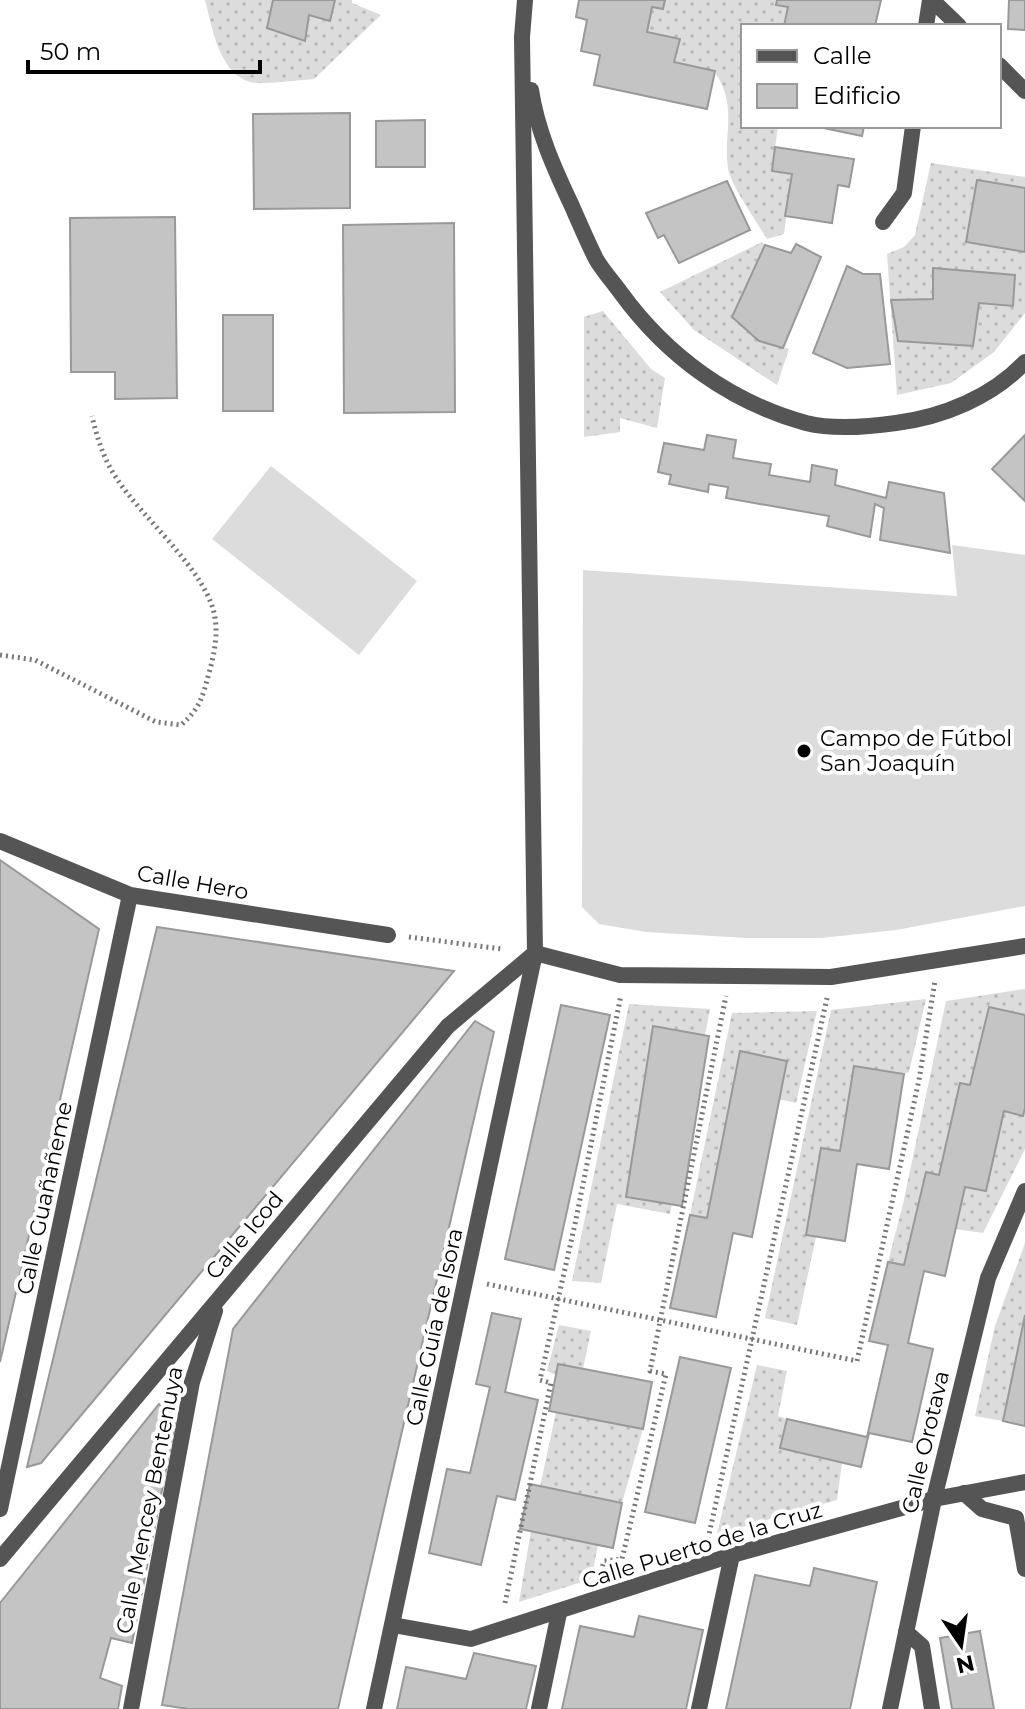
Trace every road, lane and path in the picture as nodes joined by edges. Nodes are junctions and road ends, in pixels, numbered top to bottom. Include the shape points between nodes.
1 (525, 0) edge
2 (931, 0) edge
3 (926, 24) edge
4 (957, 24) edge
5 (522, 37) junction
6 (1001, 67) edge
7 (1025, 91) edge
8 (913, 128) edge
9 (883, 222) dead end
10 (1025, 362) edge
11 (92, 416) dead end
12 (0, 655) edge
13 (0, 841) edge
14 (130, 895) junction
15 (388, 935) joint
16 (1025, 946) edge
17 (535, 953) junction
18 (939, 960) junction
19 (625, 975) junction
20 (730, 976) junction
21 (831, 977) junction
22 (1025, 1191) edge
23 (466, 1280) junction
24 (218, 1302) junction
25 (660, 1322) junction
26 (753, 1340) junction
27 (1025, 1482) edge
28 (964, 1493) junction
29 (934, 1499) junction
30 (0, 1509) edge
31 (732, 1555) junction
32 (0, 1559) edge
33 (702, 1565) junction
34 (1025, 1569) edge
35 (594, 1601) junction
36 (559, 1613) junction
37 (393, 1625) junction
38 (500, 1630) junction
39 (906, 1632) junction
40 (131, 1709) edge
41 (374, 1709) edge
42 (539, 1709) edge
43 (699, 1709) edge
44 (890, 1709) edge
45 (932, 1709) edge

1 - 5 street
2 - 3 street
2 - 4 street
5 - 10 street via 535,115 597,261 640,318 691,367 743,400 808,423 866,428 920,420 969,402
5 - 17 street, Calle Guía de Isora
6 - 7 street
8 - 9 street via 904,193
11 - 12 path via 116,478 208,597 215,617 215,649 197,710 181,725 156,722 35,660
13 - 14 street, Calle Hero
14 - 15 street, Calle Hero
14 - 30 street, Calle Guañañeme
15 - 17 path
16 - 18 street
17 - 19 street
17 - 23 street, Calle Guía de Isora
17 - 24 street, Calle Icod via 448,1026
18 - 21 street
18 - 26 path via 919,1080 857,1361
19 - 20 street
19 - 38 path via 540,1380 551,1383
20 - 21 street
20 - 25 path
21 - 26 path
22 - 29 street, Calle Orotava via 988,1278
23 - 25 path
23 - 37 street, Calle Guía de Isora
24 - 32 street, Calle Icod
24 - 40 street, Calle Mencey Bentenuya via 192,1382
25 - 26 path
25 - 35 path via 650,1371 666,1374 622,1559 604,1561
26 - 33 path
27 - 28 street, Calle Puerto de la Cruz
28 - 29 street, Calle Puerto de la Cruz
28 - 34 street via 982,1509 1016,1518
29 - 31 street, Calle Puerto de la Cruz
29 - 39 street, Calle Orotava
31 - 33 street, Calle Puerto de la Cruz
31 - 43 street
33 - 35 street, Calle Puerto de la Cruz
35 - 36 street, Calle Puerto de la Cruz
36 - 38 street, Calle Puerto de la Cruz
36 - 42 street
37 - 38 street, Calle Puerto de la Cruz via 471,1639
37 - 41 street, Calle Guía de Isora
39 - 44 street, Calle Orotava
39 - 45 street via 922,1646

